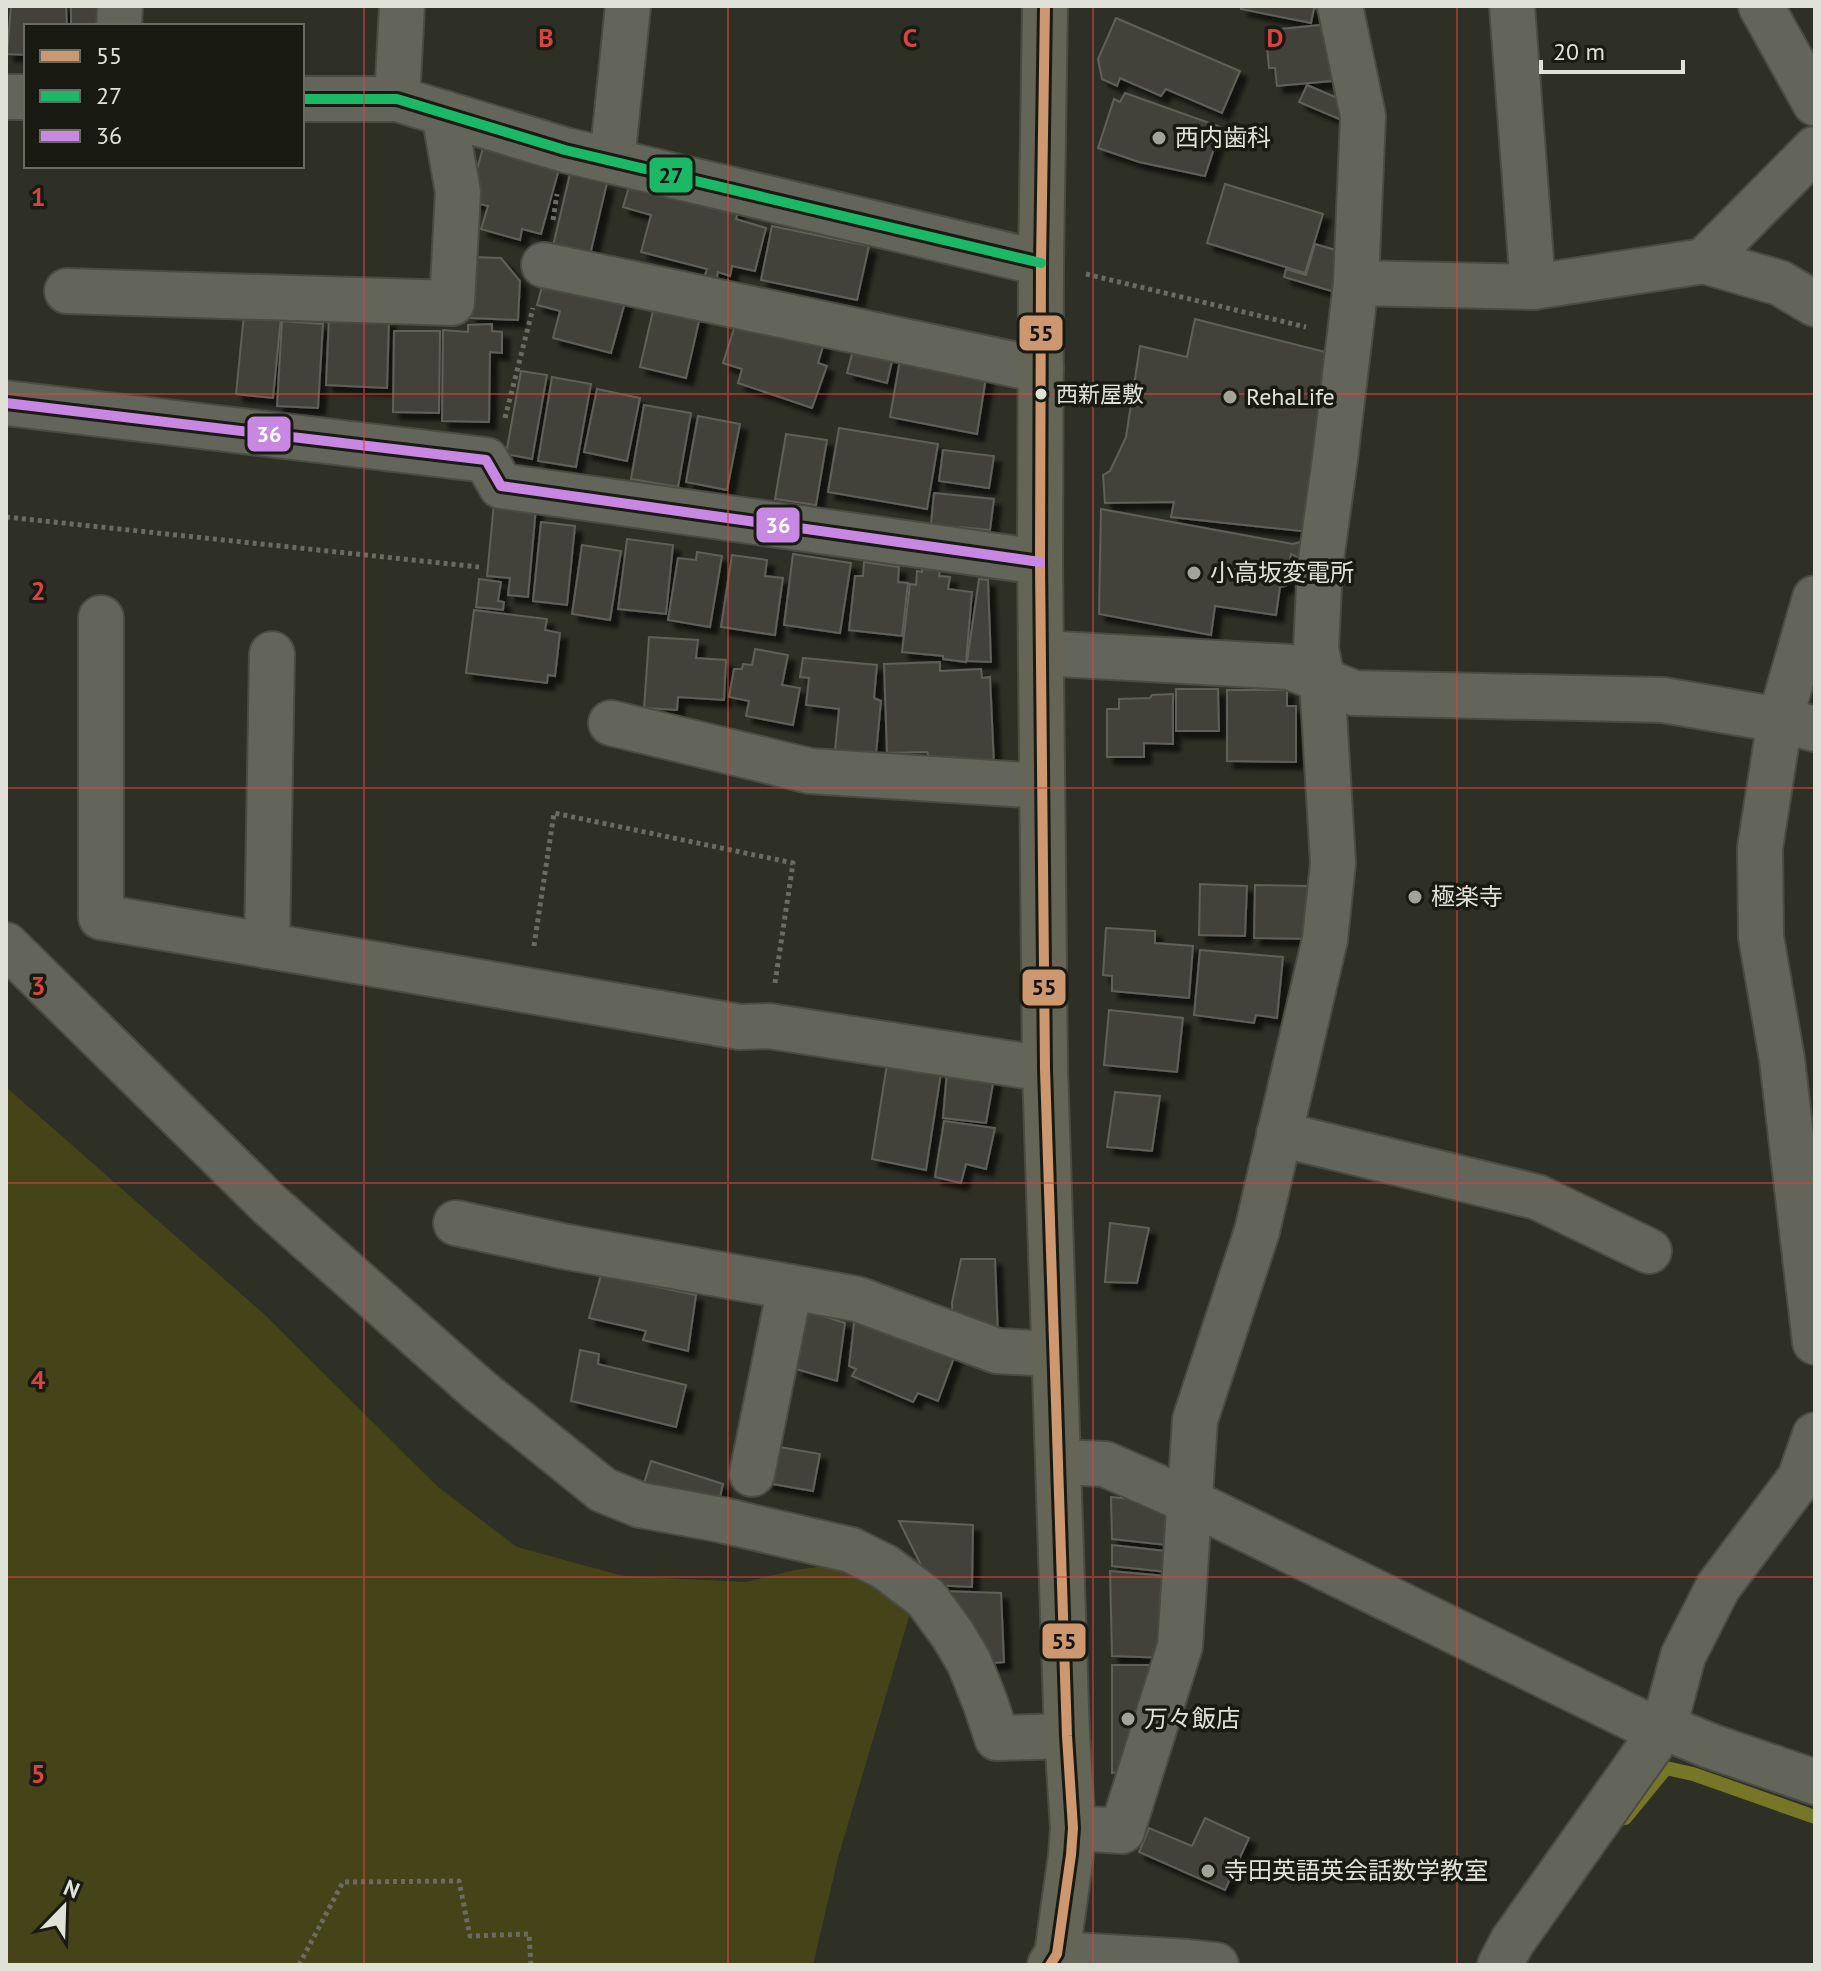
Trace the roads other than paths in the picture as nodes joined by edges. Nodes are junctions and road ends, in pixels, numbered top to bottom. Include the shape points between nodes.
1 (402, 6) edge
2 (628, 6) edge
3 (1045, 6) edge
4 (1340, 6) edge
5 (1512, 6) edge
6 (1761, 6) edge
7 (304, 99) edge
8 (397, 99) junction
9 (1815, 103) edge
10 (444, 113) junction
11 (1815, 149) edge
12 (612, 161) junction
13 (1704, 261) junction
14 (1041, 263) junction
15 (544, 265) dead end
16 (1356, 283) junction
17 (1533, 287) junction
18 (67, 291) dead end
19 (1815, 304) edge
20 (1041, 370) junction
21 (6, 403) edge
22 (1040, 562) junction
23 (1815, 598) edge
24 (101, 618) dead end
25 (1041, 653) junction
26 (272, 654) dead end
27 (1322, 679) junction
28 (611, 723) dead end
29 (1798, 724) edge
30 (1042, 786) junction
31 (6, 945) edge
32 (267, 946) junction
33 (1045, 1069) junction
34 (1279, 1134) junction
35 (456, 1223) dead end
36 (1649, 1251) dead end
37 (790, 1287) junction
38 (1815, 1342) edge
39 (1054, 1354) junction
40 (1815, 1435) edge
41 (1058, 1462) junction
42 (752, 1474) dead end
43 (1807, 1478) edge
44 (1189, 1501) junction
45 (1664, 1727) junction
46 (1067, 1736) junction
47 (1815, 1782) edge
48 (1073, 1828) junction
49 (1054, 1960) edge
50 (1216, 1965) edge
51 (1500, 1965) edge

1 - 8 street
2 - 12 street
3 - 14 main road
4 - 16 street via 1363,116
5 - 17 street
6 - 9 street
7 - 8 street
8 - 10 street
10 - 12 street
10 - 18 street via 458,192 452,303
11 - 13 street
12 - 14 street
13 - 17 street
13 - 19 street via 1780,283
14 - 20 main road
15 - 20 street
16 - 17 street
16 - 27 street via 1320,567 1316,648
20 - 22 main road
21 - 22 street via 486,460 501,486
22 - 25 main road
23 - 29 street
24 - 32 street via 101,917
25 - 27 street via 1290,667
25 - 30 main road
26 - 32 street
27 - 29 street via 1354,693 1663,700
27 - 34 street via 1333,863 1325,939
28 - 30 street via 810,771
29 - 38 street via 1760,848 1761,937 1782,1059
30 - 33 main road
31 - 46 street via 270,1205 480,1391 603,1490 640,1505 851,1550 885,1567 926,1598 953,1635 969,1662 997,1738
32 - 33 street via 740,1027 769,1026
33 - 39 main road
34 - 36 street via 1537,1197
34 - 44 street via 1257,1231 1195,1420
35 - 37 street
37 - 39 street via 857,1299 997,1351
37 - 42 street
39 - 41 main road
40 - 43 street
41 - 44 street via 1105,1464
41 - 46 main road
43 - 45 street via 1718,1587 1683,1656
44 - 45 street via 1638,1721
44 - 48 street via 1180,1646 1122,1831
45 - 47 street
45 - 51 street
46 - 48 main road
48 - 49 main road
49 - 50 street

